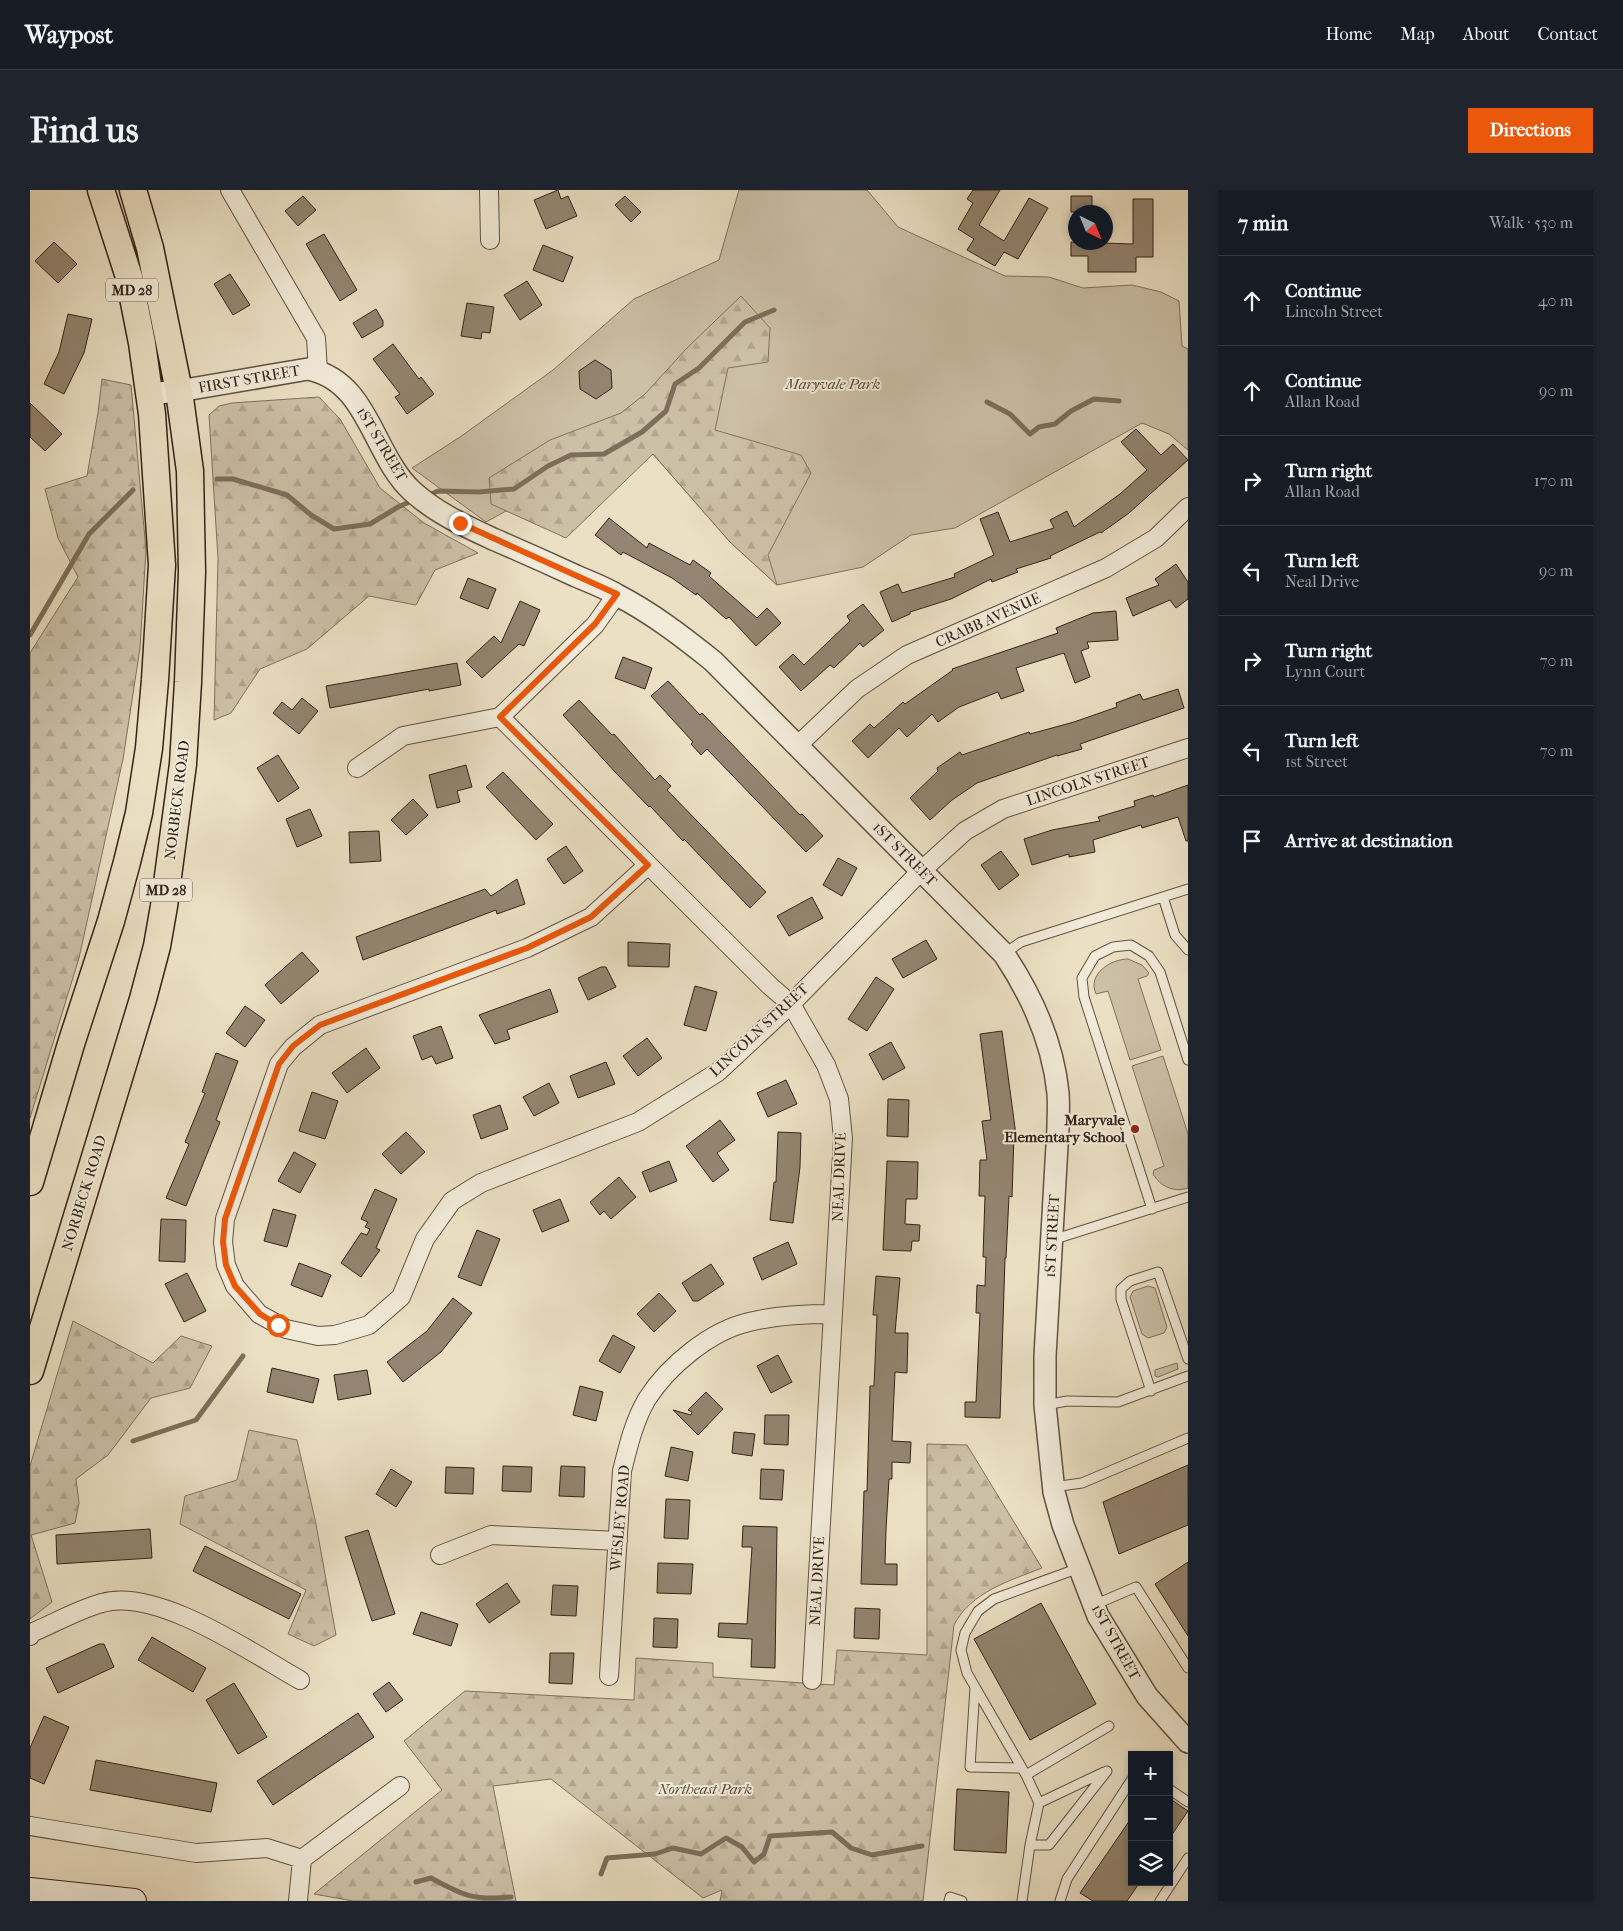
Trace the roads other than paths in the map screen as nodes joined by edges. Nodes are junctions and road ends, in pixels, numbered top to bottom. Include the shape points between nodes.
1 (101, 190) edge
2 (133, 190) edge
3 (230, 190) edge
4 (489, 190) edge
5 (490, 240) dead end
6 (318, 371) junction
7 (179, 391) junction
8 (148, 394) junction
9 (1188, 507) edge
10 (617, 594) junction
11 (500, 717) junction
12 (797, 746) junction
13 (1188, 748) edge
14 (357, 768) dead end
15 (648, 865) junction
16 (922, 870) junction
17 (1188, 889) edge
18 (1162, 897) junction
19 (1188, 950) edge
20 (1004, 954) junction
21 (791, 1004) junction
22 (1188, 1060) edge
23 (30, 1182) edge
24 (1188, 1197) edge
25 (1152, 1209) junction
26 (1052, 1240) junction
27 (832, 1314) junction
28 (1188, 1359) edge
29 (30, 1371) edge
30 (1188, 1376) edge
31 (1151, 1391) junction
32 (1045, 1405) junction
33 (1188, 1438) edge
34 (1053, 1487) junction
35 (618, 1541) junction
36 (440, 1555) dead end
37 (1079, 1568) junction
38 (1094, 1605) junction
39 (30, 1636) edge
40 (1188, 1668) edge
41 (610, 1676) dead end
42 (300, 1680) dead end
43 (812, 1680) dead end
44 (975, 1688) junction
45 (1109, 1726) dead end
46 (1188, 1742) edge
47 (1024, 1771) junction
48 (1128, 1785) edge
49 (400, 1786) dead end
50 (1173, 1792) edge
51 (1188, 1802) edge
52 (1039, 1803) junction
53 (30, 1826) edge
54 (1030, 1845) junction
55 (1188, 1858) edge
56 (302, 1859) junction
57 (30, 1890) edge
58 (134, 1901) edge
59 (298, 1901) edge
60 (949, 1901) edge
61 (962, 1901) edge
62 (1022, 1901) edge
63 (1060, 1901) edge
64 (1160, 1901) edge

1 - 8 main road, MD 28 via 129,277
2 - 7 main road, FIRST STREET / MD 28 via 150,248
3 - 6 street via 316,338
4 - 5 street
6 - 7 street, FIRST STREET via 308,369
6 - 10 street, 1ST STREET via 342,385 359,405 396,471 428,504 460,523
7 - 8 street, FIRST STREET
7 - 29 main road, NORBECK ROAD / MD 28 via 190,471 192,572 183,764 164,906 143,999
8 - 23 main road, MD 28 via 162,565 149,748 139,813 125,871
9 - 12 street, CRABB AVENUE via 1156,538 1106,568 907,655 857,690
10 - 11 street via 595,624
10 - 12 street, 1ST STREET via 678,633 714,661
11 - 14 street via 403,736
11 - 15 street, NEAL DRIVE
12 - 16 street, 1ST STREET
13 - 16 street, LINCOLN STREET via 1003,810 965,831
15 - 21 street, NEAL DRIVE
15 - 21 street, LINCOLN STREET via 591,917 527,948 320,1025 293,1046 279,1064 225,1219 226,1265 235,1286 260,1314 286,1329 318,1336 335,1335 369,1325 401,1296 425,1239 452,1201 481,1183 638,1122 718,1072
16 - 20 street, 1ST STREET
16 - 21 street, LINCOLN STREET
17 - 18 lane
18 - 19 lane via 1175,935
18 - 20 lane via 1021,942
20 - 26 street, 1ST STREET via 1038,1014 1058,1094
21 - 27 street, NEAL DRIVE via 826,1065 839,1099 843,1138
22 - 25 lane via 1160,972 1149,956 1131,945 1112,947 1095,956 1082,978 1084,997
24 - 25 lane
25 - 26 lane
26 - 32 street, 1ST STREET
27 - 35 street, WESLEY ROAD via 789,1314 746,1322 708,1339 675,1366 648,1399 629,1440 622,1471
27 - 43 street, NEAL DRIVE
28 - 31 lane via 1158,1272 1130,1281 1121,1289 1121,1299
30 - 31 lane
31 - 32 lane via 1118,1402 1067,1401
32 - 34 street, 1ST STREET
33 - 34 lane via 1082,1483
34 - 37 street, 1ST STREET
35 - 36 street via 491,1535
35 - 41 street, WESLEY ROAD
37 - 38 street, 1ST STREET
37 - 44 lane via 994,1599 978,1610 965,1633 961,1650
38 - 40 lane via 1136,1587
38 - 46 street, 1ST STREET via 1147,1696
39 - 42 street via 102,1602 138,1601 194,1620
44 - 47 lane
44 - 47 lane via 970,1767
45 - 47 lane
47 - 52 lane
48 - 63 lane via 1067,1879
49 - 56 street
50 - 51 lane
52 - 54 lane
52 - 54 lane via 1107,1771 1049,1845
53 - 56 street via 196,1853 267,1848
54 - 62 lane
55 - 64 lane
56 - 59 street
57 - 58 main road
60 - 61 lane via 950,1897

